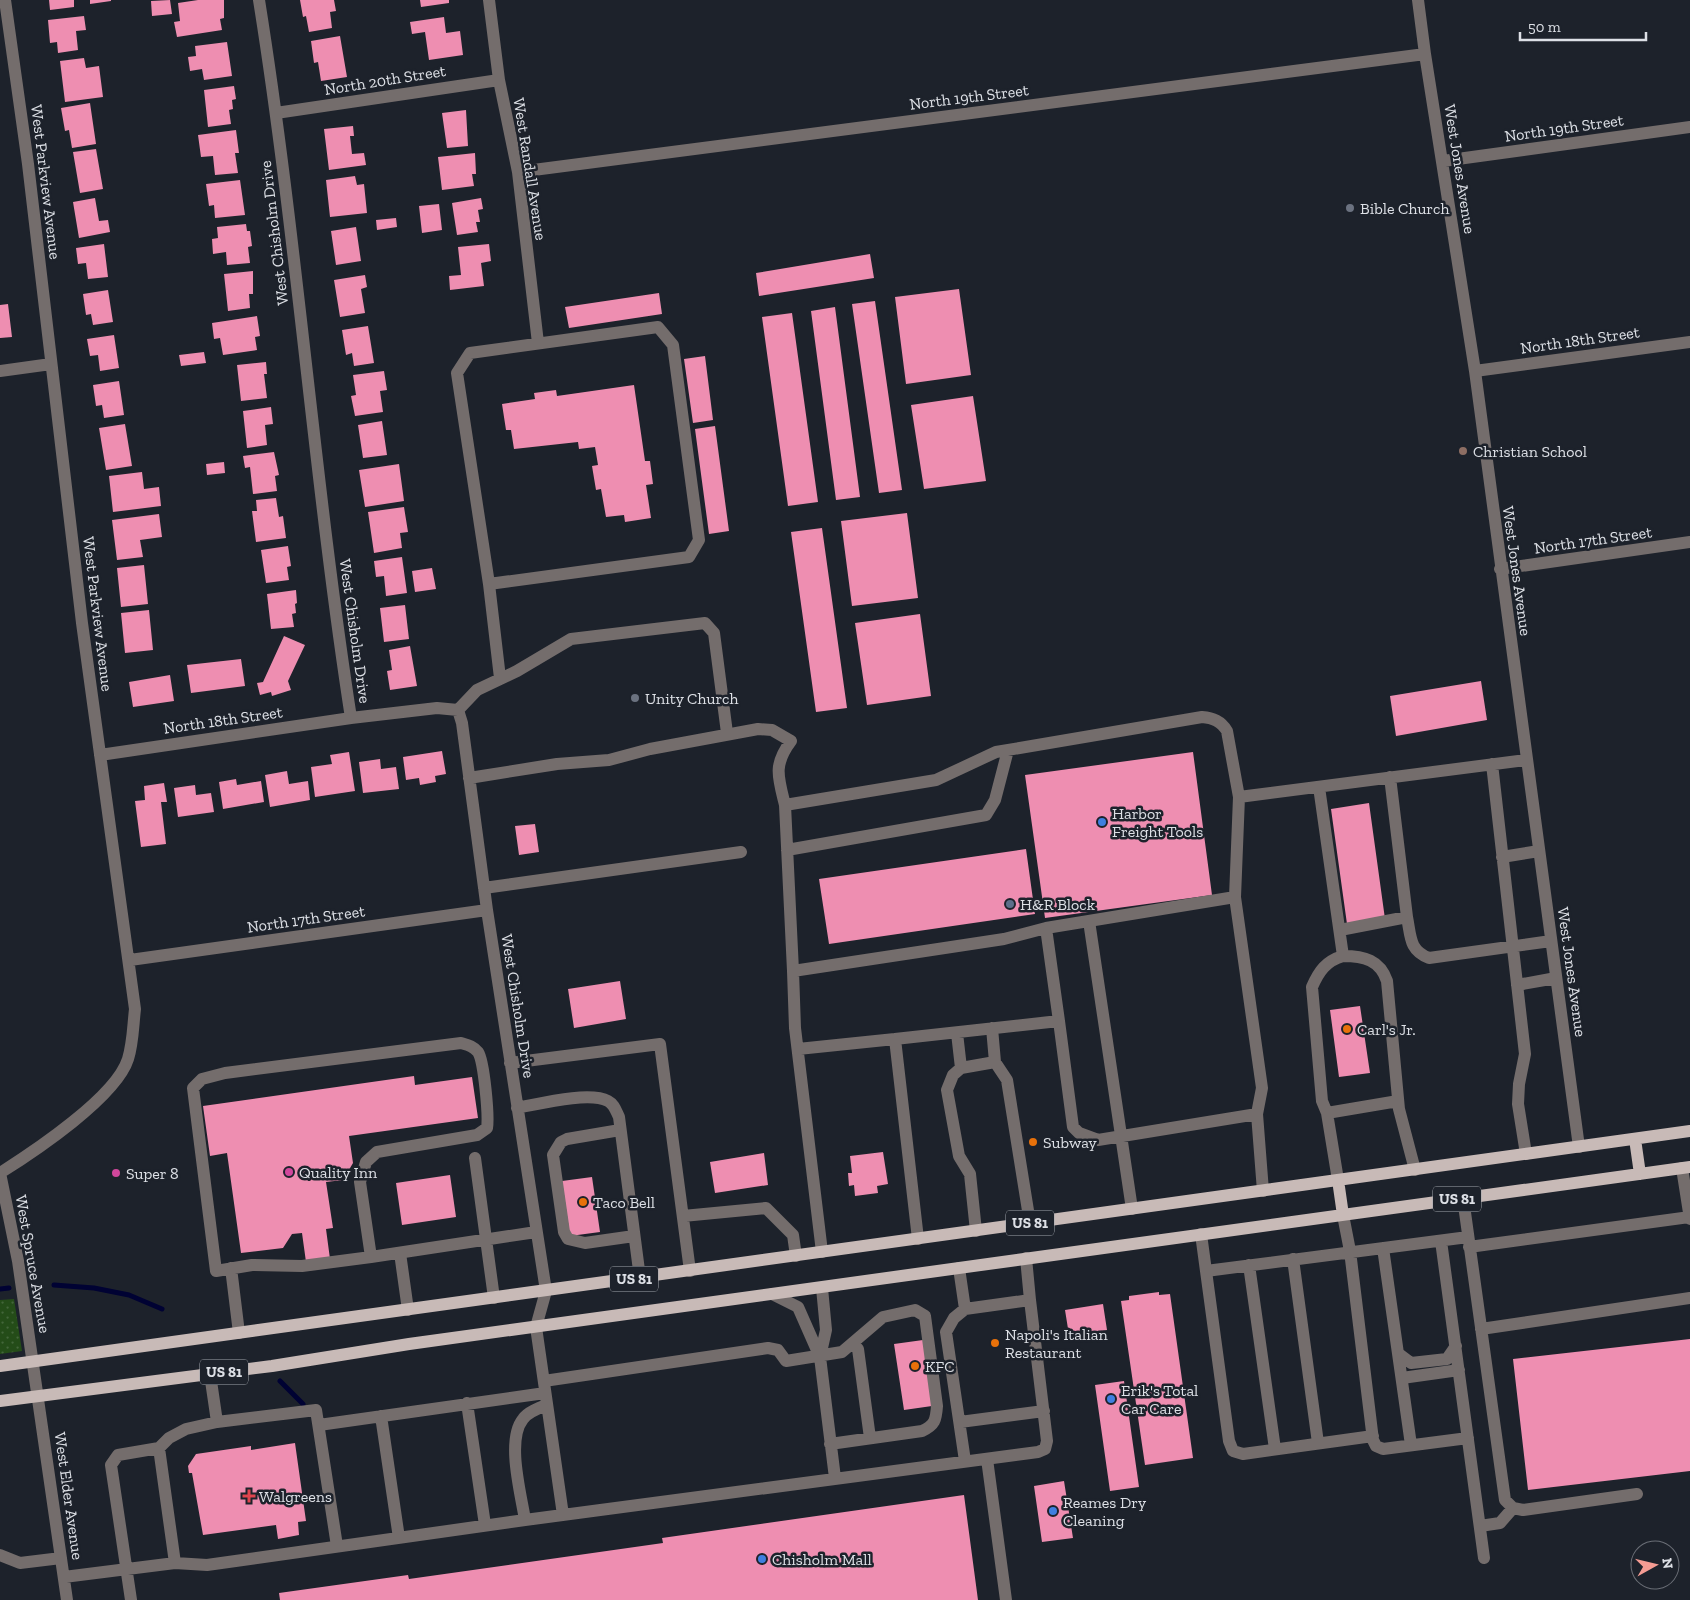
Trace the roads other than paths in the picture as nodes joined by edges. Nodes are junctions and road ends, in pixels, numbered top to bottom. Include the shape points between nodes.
1 (5, 0) edge
2 (259, 0) edge
3 (489, 0) edge
4 (1418, 0) edge
5 (1425, 54) junction
6 (499, 80) junction
7 (276, 113) junction
8 (1690, 127) edge
9 (1443, 161) junction
10 (518, 172) junction
11 (1690, 342) edge
12 (538, 343) junction
13 (51, 364) junction
14 (0, 371) edge
15 (1475, 371) junction
16 (1690, 542) edge
17 (1500, 569) junction
18 (488, 584) junction
19 (500, 678) junction
20 (458, 710) junction
21 (351, 718) junction
22 (728, 734) junction
23 (1008, 750) junction
24 (100, 755) junction
25 (1526, 760) junction
26 (1492, 764) junction
27 (470, 778) junction
28 (1390, 778) junction
29 (1319, 787) junction
30 (1239, 797) junction
31 (786, 805) junction
32 (787, 850) junction
33 (741, 852) dead end
34 (1539, 852) junction
35 (1502, 857) junction
36 (484, 888) junction
37 (1235, 897) junction
38 (487, 910) junction
39 (1407, 917) junction
40 (1089, 921) junction
41 (1046, 928) junction
42 (1340, 930) junction
43 (1551, 941) junction
44 (1512, 947) junction
45 (1343, 956) junction
46 (130, 960) junction
47 (793, 971) junction
48 (1556, 978) junction
49 (1517, 985) junction
50 (1059, 1021) junction
51 (992, 1028) junction
52 (957, 1033) junction
53 (895, 1039) junction
54 (798, 1049) junction
55 (994, 1062) junction
56 (510, 1063) junction
57 (961, 1068) junction
58 (1398, 1101) junction
59 (517, 1108) junction
60 (1327, 1113) junction
61 (1257, 1114) junction
62 (620, 1130) junction
63 (1690, 1131) edge
64 (1121, 1137) junction
65 (1635, 1139) junction
66 (1579, 1147) junction
67 (1526, 1154) junction
68 (475, 1158) dead end
69 (1686, 1167) edge
70 (1414, 1170) junction
71 (0, 1173) edge
72 (1640, 1174) junction
73 (1338, 1180) junction
74 (1263, 1191) junction
75 (1463, 1198) junction
76 (1132, 1209) junction
77 (1689, 1212) edge
78 (1343, 1215) junction
79 (683, 1216) junction
80 (1030, 1223) junction
81 (976, 1231) junction
82 (536, 1232) junction
83 (1200, 1234) junction
84 (634, 1236) junction
85 (918, 1239) junction
86 (486, 1240) junction
87 (1442, 1241) junction
88 (1469, 1242) junction
89 (1384, 1248) junction
90 (1350, 1251) junction
91 (822, 1252) junction
92 (400, 1253) junction
93 (796, 1256) junction
94 (371, 1257) junction
95 (1026, 1258) junction
96 (1293, 1259) junction
97 (1249, 1264) junction
98 (231, 1268) junction
99 (959, 1268) junction
100 (690, 1271) junction
101 (1206, 1271) junction
102 (640, 1278) junction
103 (822, 1288) junction
104 (546, 1291) junction
105 (772, 1294) junction
106 (494, 1298) junction
107 (1690, 1298) edge
108 (1030, 1300) junction
109 (408, 1310) junction
110 (965, 1310) junction
111 (536, 1327) junction
112 (1481, 1329) junction
113 (946, 1332) junction
114 (239, 1333) junction
115 (853, 1343) junction
116 (929, 1343) junction
117 (1456, 1346) junction
118 (1398, 1354) junction
119 (820, 1357) junction
120 (33, 1361) junction
121 (0, 1366) edge
122 (1459, 1370) junction
123 (210, 1374) junction
124 (1402, 1378) junction
125 (545, 1393) junction
126 (38, 1396) junction
127 (0, 1401) edge
128 (467, 1404) junction
129 (1044, 1411) junction
130 (381, 1416) junction
131 (217, 1422) junction
132 (960, 1422) junction
133 (319, 1425) junction
134 (1373, 1436) junction
135 (870, 1438) junction
136 (1468, 1438) junction
137 (830, 1444) junction
138 (1318, 1444) junction
139 (1411, 1445) junction
140 (159, 1448) junction
141 (1274, 1449) junction
142 (987, 1459) junction
143 (965, 1461) junction
144 (835, 1478) junction
145 (1637, 1494) dead end
146 (1513, 1508) junction
147 (563, 1514) junction
148 (525, 1520) junction
149 (485, 1525) junction
150 (1480, 1526) junction
151 (399, 1538) junction
152 (337, 1546) junction
153 (0, 1555) edge
154 (61, 1558) junction
155 (1484, 1558) dead end
156 (175, 1563) junction
157 (127, 1570) junction
158 (64, 1578) junction
159 (67, 1600) edge
160 (131, 1600) edge
161 (1006, 1600) edge

1 - 13 street, West Parkview Avenue
2 - 7 street, West Chisholm Drive
3 - 6 street, West Randall Avenue
4 - 5 street, West Jones Avenue
5 - 9 street, West Jones Avenue
5 - 10 street, North 19th Street
6 - 7 street, North 20th Street
6 - 10 street, West Randall Avenue
7 - 21 street, West Chisholm Drive via 329,568
8 - 9 street, North 19th Street
9 - 15 street, West Jones Avenue
10 - 12 street, West Randall Avenue
11 - 15 street, North 18th Street
12 - 18 street via 470,353 456,373
12 - 18 street via 658,327 673,345 699,540 689,557
13 - 14 street
13 - 24 street, West Parkview Avenue
15 - 17 street, West Jones Avenue
16 - 17 street, North 17th Street
17 - 25 street, West Jones Avenue
18 - 19 street
19 - 20 street via 477,690
19 - 22 street via 571,640 705,623 714,633
20 - 21 street, West Chisholm Drive via 437,708
20 - 27 street, West Chisholm Drive
21 - 24 street, North 18th Street
22 - 27 street via 609,760 557,764
22 - 31 street via 772,730 791,741 780,756 777,775
23 - 30 street via 1210,718 1223,724 1227,731
23 - 31 street via 996,752 936,780
23 - 32 street via 995,800 986,815
24 - 46 street, West Parkview Avenue
25 - 26 street
25 - 34 street, West Jones Avenue
26 - 28 street
26 - 35 street
27 - 36 street, West Chisholm Drive
28 - 29 street
28 - 39 street
29 - 30 street
29 - 42 street
30 - 37 street
31 - 32 street
32 - 47 street
33 - 36 street
34 - 35 street
34 - 43 street, West Jones Avenue
35 - 44 street
36 - 38 street, West Chisholm Drive
37 - 40 street
37 - 61 street via 1262,1088
38 - 46 street, North 17th Street
38 - 56 street, West Chisholm Drive
39 - 42 street
39 - 44 street via 1412,946 1429,958
40 - 41 street
40 - 64 street
41 - 47 street via 1004,940
41 - 50 street
42 - 45 street
43 - 44 street
43 - 48 street, West Jones Avenue
44 - 49 street
45 - 58 street via 1362,956 1384,971
45 - 60 street via 1332,959 1319,970 1312,987 1322,1100
46 - 71 street, West Parkview Avenue via 135,1009 132,1044 121,1073 109,1090 41,1147
47 - 54 street
48 - 49 street
48 - 66 street, West Jones Avenue
49 - 67 street via 1525,1054 1518,1104
50 - 51 street
50 - 64 street via 1073,1127 1079,1133 1098,1140
51 - 52 street
51 - 55 street
52 - 53 street
52 - 57 street
53 - 54 street
53 - 85 street
54 - 91 street
55 - 57 street
55 - 80 street via 1007,1080
56 - 59 street, West Chisholm Drive
56 - 79 street via 660,1044
57 - 81 street via 953,1075 947,1090 959,1156 970,1174
58 - 60 street
58 - 70 street
59 - 62 street via 586,1097 600,1098 614,1107
59 - 82 street, West Chisholm Drive
60 - 73 street
61 - 64 street
61 - 74 street
62 - 84 street
62 - 84 street via 567,1139 561,1142 553,1155 564,1232 568,1239 585,1243
63 - 65 main road, US 81
64 - 76 street
65 - 66 main road, US 81
65 - 72 main road
66 - 67 main road, US 81
67 - 70 main road, US 81
68 - 86 street
69 - 72 main road, US 81
69 - 77 street
70 - 73 main road, US 81
71 - 120 street, West Spruce Avenue via 18,1261
72 - 75 main road, US 81
73 - 74 main road, US 81
73 - 78 main road
74 - 76 main road, US 81
75 - 78 main road, US 81
75 - 88 street
76 - 80 main road, US 81
77 - 88 street
78 - 83 main road, US 81
78 - 90 street
79 - 93 street via 766,1208 793,1235
79 - 100 street
80 - 81 main road, US 81
81 - 85 main road, US 81
82 - 86 street
82 - 104 street, West Chisholm Drive
83 - 95 main road, US 81
83 - 101 street
84 - 102 street
85 - 91 main road, US 81
86 - 92 street
86 - 106 street
87 - 88 street
87 - 89 street
87 - 117 street
88 - 112 street
89 - 90 street
89 - 118 street
90 - 96 street
90 - 134 street
91 - 93 main road, US 81
92 - 94 street
92 - 109 street
93 - 100 main road, US 81
94 - 98 street via 302,1266
94 - 98 street via 360,1182 366,1162 377,1152 477,1135 487,1128 489,1117 479,1054 472,1046 461,1043 225,1073 202,1079 193,1088 216,1271
95 - 99 main road, US 81
95 - 108 street
96 - 97 street
96 - 138 street
97 - 101 street
97 - 141 street
98 - 114 street
99 - 103 main road, US 81
99 - 110 street
100 - 102 main road, US 81
101 - 141 street via 1229,1441 1233,1451 1243,1454
102 - 104 main road, US 81
103 - 105 main road, US 81
103 - 119 street via 826,1330
104 - 106 main road, US 81
104 - 111 street, West Chisholm Drive
105 - 111 main road, US 81
105 - 119 street via 798,1307
106 - 109 main road, US 81
107 - 112 street
108 - 110 street
108 - 129 street
109 - 114 main road, US 81
110 - 113 street via 954,1318
111 - 123 main road, US 81
111 - 125 street
112 - 146 street via 1505,1500
113 - 116 street
113 - 132 street
114 - 120 main road, US 81
115 - 116 street via 883,1317 916,1310 925,1316
115 - 119 street via 842,1352
115 - 135 street via 858,1349
116 - 135 street via 937,1406 932,1426 922,1431
117 - 118 street via 1447,1360 1412,1363
117 - 122 street
118 - 124 street
119 - 125 street via 786,1361 778,1350 768,1348
119 - 137 street
120 - 121 main road, US 81
120 - 126 street, West Spruce Avenue
122 - 124 street
122 - 136 street
123 - 126 main road, US 81
123 - 131 street
124 - 139 street
125 - 128 street
125 - 147 street
125 - 148 street via 535,1409 523,1419 516,1438
126 - 127 main road, US 81
126 - 154 street, West Elder Avenue
128 - 130 street
128 - 149 street
129 - 132 street
129 - 142 street via 1048,1441 1045,1449
130 - 133 street
130 - 151 street
131 - 133 street via 316,1410
131 - 140 street via 186,1429
132 - 143 street
133 - 152 street
134 - 138 street
134 - 139 street via 1376,1446 1382,1449
135 - 137 street
136 - 139 street
136 - 150 street
137 - 144 street
138 - 141 street
140 - 156 street
140 - 157 street via 118,1455 111,1465
142 - 143 street
142 - 161 street
143 - 144 street
144 - 147 street
145 - 146 street via 1523,1510
146 - 150 street via 1500,1523
147 - 148 street
148 - 149 street
149 - 151 street
150 - 155 street
151 - 152 street
152 - 156 street via 207,1565
153 - 154 street via 20,1562
154 - 158 street, West Elder Avenue
156 - 157 street
157 - 158 street
157 - 160 street
158 - 159 street, West Elder Avenue

